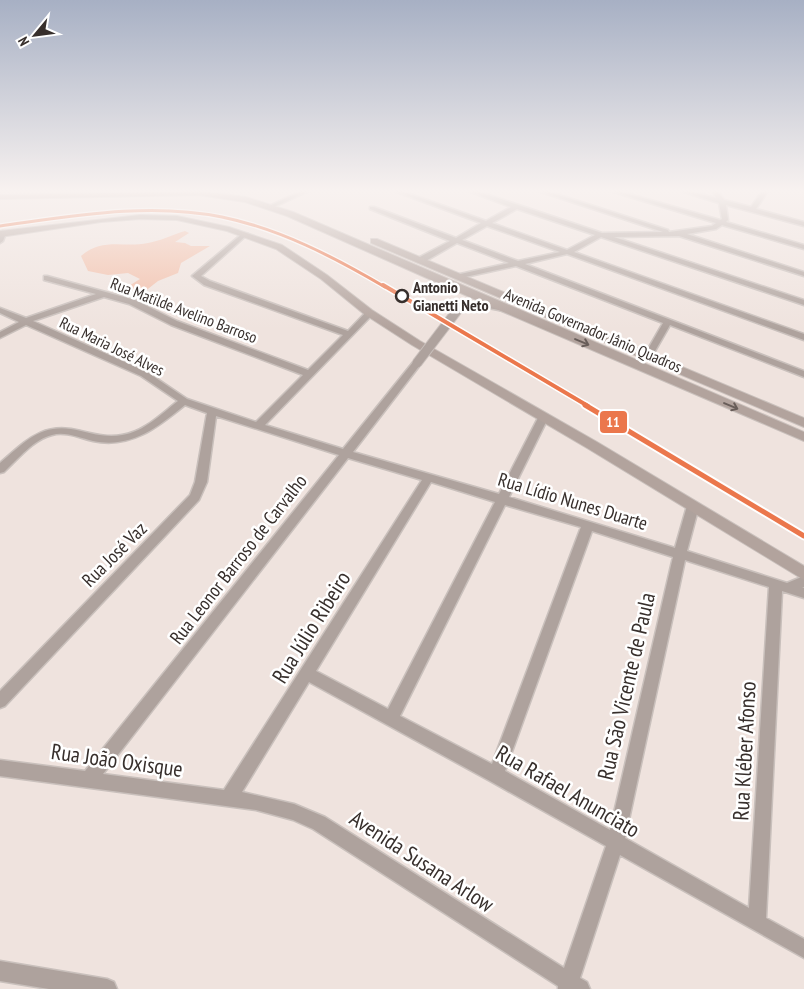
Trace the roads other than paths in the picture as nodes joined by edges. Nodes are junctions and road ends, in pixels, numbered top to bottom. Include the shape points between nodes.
1 (241, 237) edge
2 (253, 237) edge
3 (348, 237) edge
4 (362, 237) edge
5 (447, 237) edge
6 (459, 237) edge
7 (527, 237) edge
8 (596, 237) edge
9 (606, 237) edge
10 (688, 237) edge
11 (769, 237) edge
12 (454, 240) junction
13 (804, 247) edge
14 (568, 252) junction
15 (421, 260) junction
16 (514, 264) junction
17 (804, 274) edge
18 (459, 276) junction
19 (47, 278) dead end
20 (441, 280) junction
21 (462, 289) junction
22 (104, 294) junction
23 (506, 296) junction
24 (804, 303) edge
25 (460, 307) junction
26 (505, 309) junction
27 (0, 310) edge
28 (370, 313) junction
29 (532, 321) junction
30 (25, 322) junction
31 (667, 322) junction
32 (572, 324) junction
33 (349, 334) junction
34 (0, 335) edge
35 (804, 337) edge
36 (642, 354) junction
37 (625, 360) junction
38 (662, 362) junction
39 (310, 374) junction
40 (656, 374) junction
41 (804, 374) edge
42 (184, 401) junction
43 (212, 412) junction
44 (543, 418) junction
45 (804, 423) edge
46 (258, 426) junction
47 (804, 437) edge
48 (345, 453) junction
49 (0, 469) edge
50 (428, 477) junction
51 (503, 499) junction
52 (693, 506) junction
53 (588, 524) junction
54 (680, 553) junction
55 (804, 574) edge
56 (804, 581) edge
57 (782, 586) junction
58 (804, 593) edge
59 (307, 674) junction
60 (0, 701) edge
61 (391, 719) junction
62 (0, 768) edge
63 (496, 775) junction
64 (90, 778) junction
65 (228, 799) junction
66 (615, 844) junction
67 (756, 921) junction
68 (804, 949) edge
69 (0, 971) edge
70 (572, 987) edge
71 (108, 989) edge

1 - 33 street via 196,276 207,283
2 - 28 main road via 297,258
3 - 20 main road, Avenida Governador Jânio Quadros
4 - 15 main road, Avenida Governador Jânio Quadros
5 - 12 street
6 - 12 street
7 - 14 street
8 - 14 street
9 - 24 street
10 - 17 street
11 - 13 street
12 - 15 street
12 - 16 street
14 - 16 street
14 - 35 street
15 - 18 main road, Avenida Governador Jânio Quadros
16 - 18 street
16 - 31 street
18 - 20 main road
18 - 23 main road, Avenida Governador Jânio Quadros
19 - 22 street, Rua Matilde Avelino Barroso
20 - 21 main road, Avenida Governador Jânio Quadros
21 - 23 main road via 472,286
21 - 25 street
21 - 26 main road, Avenida Governador Jânio Quadros
22 - 30 street
22 - 39 street, Rua Matilde Avelino Barroso via 132,302 174,323
23 - 32 main road, Avenida Governador Jânio Quadros
25 - 26 street via 478,304
25 - 48 street, Rua Leonor Barroso de Carvalho, bridge
26 - 29 main road, Avenida Governador Jânio Quadros
27 - 30 street, Rua Maria José Alves
28 - 33 street
28 - 44 main road
29 - 32 main road via 560,326
29 -> 37 main road, Avenida Governador Jânio Quadros
30 - 34 street
30 - 42 street, Rua Maria José Alves via 144,374
31 - 36 street
31 - 41 street
32 - 36 main road, Avenida Governador Jânio Quadros
33 - 39 street
36 - 37 main road
36 - 38 main road, Avenida Governador Jânio Quadros
37 - 40 main road, Avenida Governador Jânio Quadros
38 - 40 main road via 654,366
38 - 45 main road, Avenida Governador Jânio Quadros
39 - 46 street
40 -> 47 main road, Avenida Governador Jânio Quadros
42 - 43 street, Rua Maria José Alves
42 - 49 street via 145,431 127,439 53,431 37,439
43 - 46 street, Rua Maria José Alves
43 - 60 street, Rua José Vaz via 201,482 195,497
44 - 51 street
44 - 52 main road
46 - 48 street, Rua Lídio Nunes Duarte
48 - 50 street, Rua Lídio Nunes Duarte
48 - 64 street, Rua Leonor Barroso de Carvalho
50 - 51 street, Rua Lídio Nunes Duarte
50 - 59 street, Rua Júlio Ribeiro
51 - 53 street, Rua Lídio Nunes Duarte
51 - 61 street
52 - 54 street, Rua São Vicente de Paula
52 - 55 main road
53 - 54 street, Rua Lídio Nunes Duarte
53 - 63 street
54 - 57 street, Rua Lídio Nunes Duarte
54 - 66 street, Rua São Vicente de Paula
56 - 57 street
57 - 58 street, Rua Lídio Nunes Duarte
57 - 67 street, Rua Kléber Afonso
59 - 61 street, Rua Rafael Anunciato
59 - 65 street, Rua Júlio Ribeiro
61 - 63 street, Rua Rafael Anunciato
62 - 64 street, Rua João Oxisque
63 - 66 street, Rua Rafael Anunciato
64 - 65 street, Rua João Oxisque
65 - 70 street, Avenida Susana Arlow via 256,802 319,822
66 - 67 street, Rua Rafael Anunciato
66 - 70 street, Rua São Vicente de Paula
67 - 68 street, Rua Rafael Anunciato
69 - 71 street

